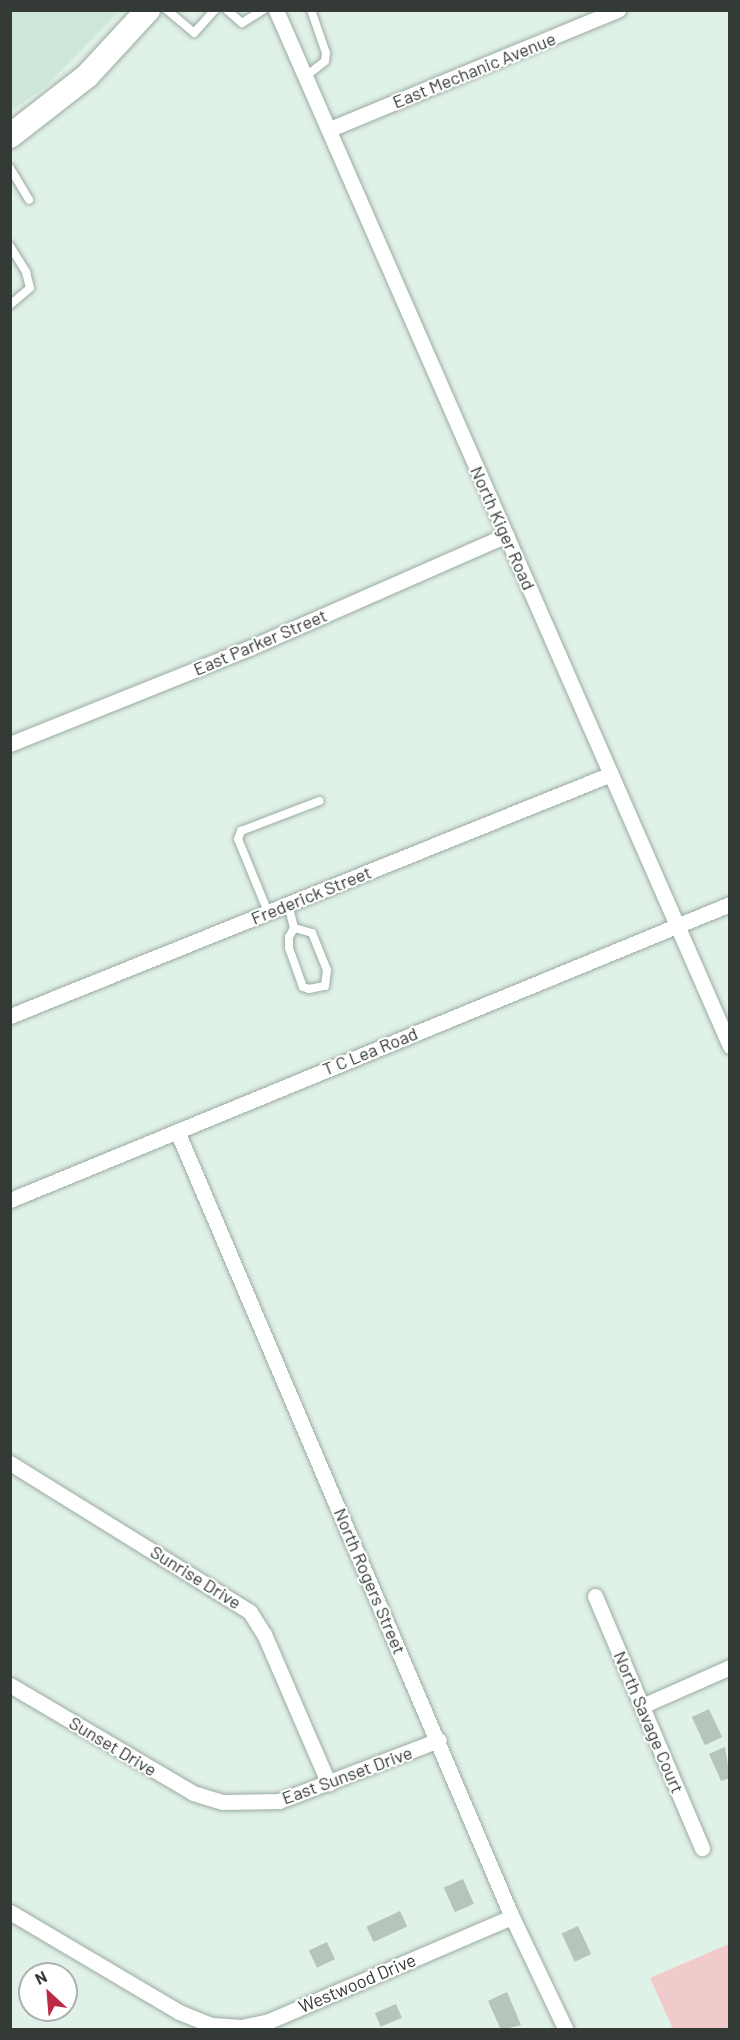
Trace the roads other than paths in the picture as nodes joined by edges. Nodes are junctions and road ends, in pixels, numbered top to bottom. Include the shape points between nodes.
1 (148, 10) edge
2 (167, 10) edge
3 (215, 10) edge
4 (227, 10) edge
5 (263, 10) edge
6 (276, 10) edge
7 (311, 10) edge
8 (618, 10) edge
9 (306, 76) junction
10 (330, 129) junction
11 (10, 136) edge
12 (10, 168) edge
13 (29, 200) dead end
14 (10, 246) edge
15 (10, 305) edge
16 (506, 535) junction
17 (10, 744) edge
18 (611, 774) junction
19 (319, 801) dead end
20 (729, 903) edge
21 (288, 904) junction
22 (268, 912) junction
23 (677, 925) junction
24 (294, 928) junction
25 (10, 1016) edge
26 (729, 1046) edge
27 (177, 1131) junction
28 (10, 1200) edge
29 (10, 1463) edge
30 (595, 1596) dead end
31 (729, 1667) edge
32 (10, 1685) edge
33 (642, 1706) junction
34 (439, 1740) junction
35 (329, 1784) junction
36 (218, 1800) joint
37 (702, 1848) dead end
38 (10, 1912) edge
39 (512, 1917) junction
40 (566, 2030) edge

1 - 11 main road via 87,76
2 - 3 lane via 194,33
4 - 5 lane via 242,23
6 - 9 street, North Kiger Road
7 - 9 lane via 326,53 325,61
8 - 10 street, East Mechanic Avenue
9 - 10 street, North Kiger Road
10 - 16 street, North Kiger Road
12 - 13 lane
14 - 15 lane via 26,272 30,288
16 - 17 street, East Parker Street via 249,648
16 - 18 street, North Kiger Road
18 - 21 street, Frederick Street
18 - 23 street, North Kiger Road
19 - 22 lane via 241,831 238,839
20 - 23 street, T C Lea Road
21 - 22 street, Frederick Street
21 - 24 lane
22 - 25 street, Frederick Street
23 - 26 street, North Kiger Road
23 - 27 street, T C Lea Road
24 - 24 lane via 289,948 303,987 325,986 327,970 312,933
27 - 28 street, T C Lea Road
27 - 34 street, North Rogers Street
29 - 35 street, Sunrise Drive via 249,1612 264,1634
30 - 33 street, North Savage Court
31 - 33 street
32 - 36 street, Sunset Drive via 193,1793
33 - 37 street, North Savage Court
34 - 35 street, East Sunset Drive
34 - 39 street, North Rogers Street
35 - 36 street, East Sunset Drive via 279,1801
38 - 39 street, Westwood Drive via 179,2012 212,2025 241,2027 269,2021
39 - 40 street, North Rogers Street

